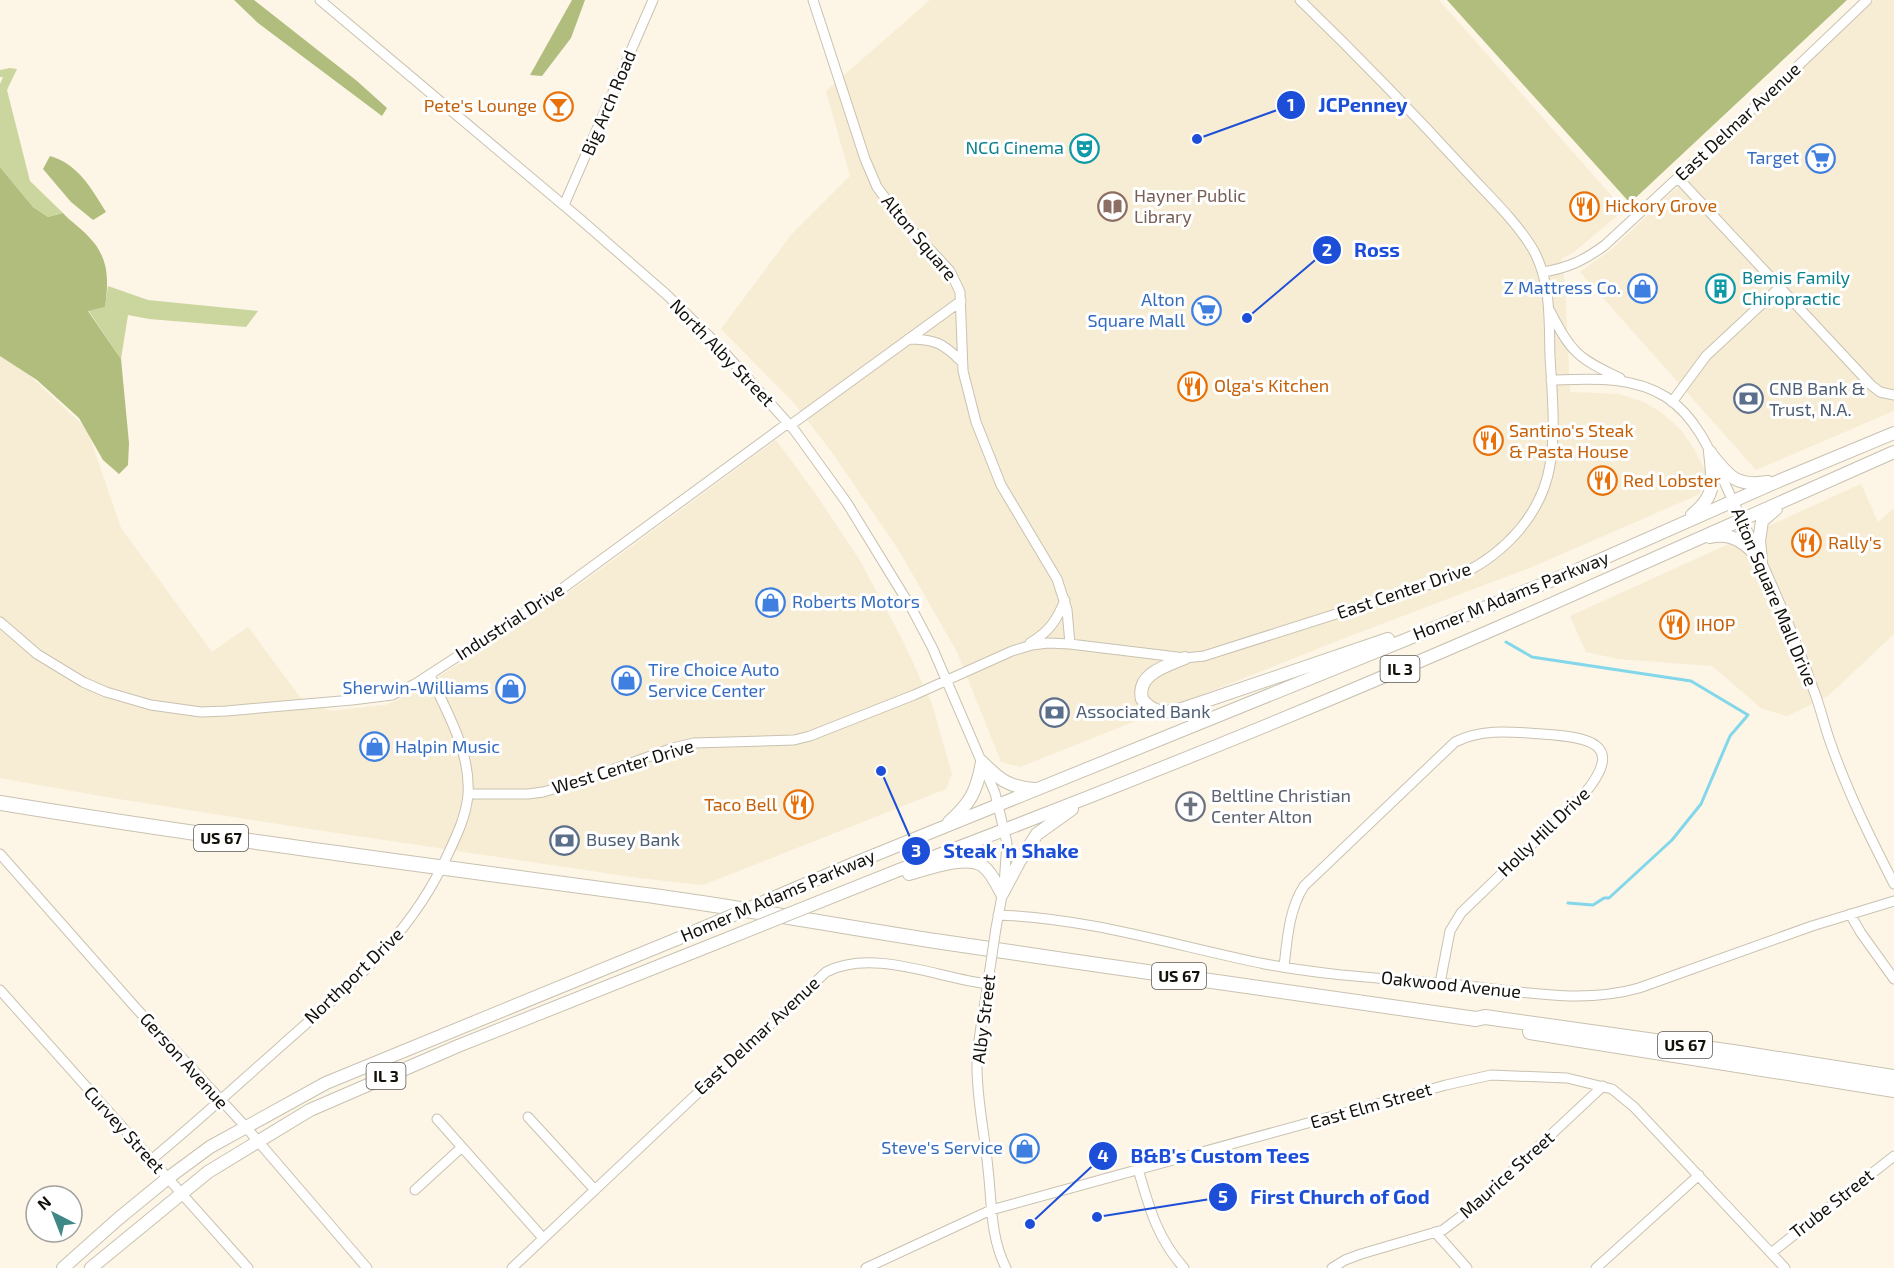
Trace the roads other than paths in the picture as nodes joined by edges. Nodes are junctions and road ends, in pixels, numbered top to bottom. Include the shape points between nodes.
1 (320, 0) edge
2 (653, 0) edge
3 (813, 0) edge
4 (1300, 0) edge
5 (1867, 0) edge
6 (1678, 178) junction
7 (564, 205) junction
8 (1543, 272) junction
9 (1780, 287) junction
10 (961, 301) junction
11 (1548, 308) junction
12 (908, 339) junction
13 (962, 362) junction
14 (1551, 380) junction
15 (1627, 381) junction
16 (1894, 394) edge
17 (1672, 402) junction
18 (788, 423) junction
19 (1894, 433) edge
20 (1710, 452) junction
21 (1894, 452) edge
22 (1781, 480) junction
23 (1793, 496) junction
24 (1733, 501) junction
25 (1742, 519) junction
26 (1679, 525) junction
27 (1689, 543) junction
28 (1761, 560) junction
29 (1575, 571) junction
30 (1065, 600) junction
31 (0, 622) edge
32 (1070, 644) junction
33 (1021, 648) junction
34 (1185, 658) junction
35 (430, 675) junction
36 (946, 681) junction
37 (982, 762) junction
38 (1038, 790) junction
39 (468, 794) junction
40 (1093, 795) junction
41 (0, 803) edge
42 (999, 805) junction
43 (940, 829) junction
44 (1004, 831) junction
45 (0, 854) edge
46 (442, 868) junction
47 (1894, 884) edge
48 (861, 886) junction
49 (1002, 894) junction
50 (1894, 901) edge
51 (1850, 914) junction
52 (998, 915) junction
53 (1284, 967) junction
54 (1894, 979) edge
55 (988, 980) junction
56 (1440, 983) junction
57 (0, 990) edge
58 (1476, 1019) junction
59 (1894, 1077) edge
60 (1603, 1086) junction
61 (1894, 1090) edge
62 (220, 1102) junction
63 (528, 1117) dead end
64 (437, 1119) dead end
65 (245, 1126) junction
66 (257, 1140) junction
67 (462, 1147) junction
68 (1894, 1156) edge
69 (151, 1160) junction
70 (1138, 1169) junction
71 (1699, 1175) junction
72 (168, 1179) junction
73 (415, 1190) dead end
74 (595, 1190) junction
75 (181, 1193) junction
76 (991, 1210) junction
77 (1435, 1232) junction
78 (543, 1238) junction
79 (1771, 1253) junction
80 (63, 1268) edge
81 (91, 1268) edge
82 (248, 1268) edge
83 (367, 1268) edge
84 (512, 1268) edge
85 (866, 1268) edge
86 (1006, 1268) edge
87 (1184, 1268) edge
88 (1332, 1268) edge
89 (1467, 1268) edge
90 (1596, 1268) edge
91 (1785, 1268) edge

1 - 7 street, North Alby Street
2 - 7 street, Big Arch Road
3 - 10 street, Alton Square via 877,188 950,271
4 - 8 street, East Center Drive via 1479,186 1526,239
5 - 6 street, East Delmar Avenue
6 - 8 street, East Delmar Avenue via 1592,255 1569,267
6 - 9 street
7 - 18 street, North Alby Street via 679,306
8 - 11 street, East Center Drive
9 - 16 street via 1871,385 1880,392
9 - 17 street via 1706,356
10 - 12 street, Industrial Drive
10 - 13 street, Alton Square
11 - 14 street, East Center Drive
11 - 15 street via 1564,339 1580,357
12 - 13 street via 940,343
12 - 18 street, Industrial Drive via 792,424
13 - 30 street, Alton Square via 972,407 996,473
14 - 15 street, Alton Square Mall Drive
14 - 34 street, East Center Drive via 1553,440 1549,473 1535,507 1519,531 1494,555 1462,574 1217,652
15 - 17 street, Alton Square Mall Drive
17 - 20 street, Alton Square Mall Drive via 1698,430
18 - 35 street, Industrial Drive via 563,588
18 - 36 street, North Alby Street via 873,544 912,609
19 - 22 main road, Homer M Adams Parkway / IL 3
20 - 22 main road via 1734,479 1743,483
20 - 24 street, Alton Square Mall Drive
20 - 26 main road via 1709,498
21 - 23 main road, Homer M Adams Parkway / IL 3
22 - 24 main road, Homer M Adams Parkway / IL 3
23 - 25 main road, Homer M Adams Parkway / IL 3
23 - 28 main road via 1762,521
24 - 25 street, Alton Square Mall Drive
24 - 26 main road, Homer M Adams Parkway / IL 3
25 - 27 main road, Homer M Adams Parkway / IL 3
25 - 28 street, Alton Square Mall Drive
26 - 29 main road, Homer M Adams Parkway / IL 3
27 - 28 main road via 1726,536 1741,540
27 - 40 main road, Homer M Adams Parkway / IL 3 via 1248,733
28 - 47 street, Alton Square Mall Drive via 1814,691 1846,784
29 - 34 main road via 1185,708 1163,713 1152,710 1142,699 1145,680
29 - 38 main road, Homer M Adams Parkway / IL 3
30 - 32 street, Alton Square
30 - 33 street via 1049,630
31 - 35 street, Industrial Drive via 37,654 83,682 132,700 180,710 226,711 362,699 402,691
32 - 33 street, East Center Drive
32 - 34 street, East Center Drive
33 - 36 street, East Center Drive
35 - 39 street, Northport Drive via 462,745
36 - 37 street, North Alby Street
36 - 39 street, West Center Drive via 794,740 694,743 543,792
37 - 38 main road via 999,779 1017,788
37 - 42 street, North Alby Street
37 - 43 main road via 978,786 963,809
38 - 42 main road, Homer M Adams Parkway / IL 3
39 - 46 street, Northport Drive via 462,825
40 - 44 main road, Homer M Adams Parkway / IL 3
40 - 49 main road via 1037,834
41 - 46 highway, US 67
42 - 43 main road, Homer M Adams Parkway / IL 3
42 - 44 street, Alby Street
43 - 65 main road, Homer M Adams Parkway / IL 3, bridge via 326,1083
44 - 48 main road, Homer M Adams Parkway / IL 3, bridge
44 - 49 street, Alby Street via 1007,843
45 - 62 street, Gerson Avenue
46 - 58 highway, US 67
46 - 62 street, Northport Drive via 393,942
48 - 49 main road via 968,862 982,865
48 - 66 main road, Homer M Adams Parkway / IL 3, bridge via 361,1087
49 - 52 street, Alby Street
50 - 51 street, Oakwood Avenue
51 - 54 street
51 - 56 street, Oakwood Avenue via 1625,992 1567,996
52 - 53 street, Oakwood Avenue via 1065,920
52 - 55 street, Alby Street, bridge
53 - 56 street, Oakwood Avenue
53 - 56 street, Holly Hill Drive via 1292,915 1304,886 1455,742 1468,735 1493,732 1576,736 1592,742 1603,756 1603,768 1597,779 1461,913 1450,931
55 - 74 street, East Delmar Avenue via 878,963 848,963 826,972
55 - 76 street, Alby Street via 977,1067
57 - 69 street, Curvey Street
58 - 59 highway, US 67 via 1485,1017
58 - 61 highway, US 67 via 1483,1024
60 - 70 street, East Elm Street via 1568,1078 1477,1077
60 - 71 street, East Elm Street via 1634,1107
60 - 77 street, Maurice Street via 1476,1205
62 - 65 street, Gerson Avenue
62 - 69 street, Northport Drive
63 - 74 street
64 - 67 street
65 - 66 street, Gerson Avenue
65 - 72 main road, Homer M Adams Parkway / IL 3
66 - 75 main road, Homer M Adams Parkway / IL 3
66 - 83 street, Gerson Avenue
67 - 73 street
67 - 78 street
68 - 79 street, Trube Street
69 - 72 street, Curvey Street
70 - 76 street, East Elm Street
70 - 87 street via 1159,1233
71 - 79 street, East Elm Street
71 - 90 street
72 - 75 street, Curvey Street
72 - 80 main road, Homer M Adams Parkway / IL 3
74 - 78 street, East Delmar Avenue
75 - 81 main road, Homer M Adams Parkway / IL 3
75 - 82 street, Curvey Street
76 - 85 street, East Elm Street
76 - 86 street, Alby Street
77 - 88 street, Maurice Street via 1360,1254
77 - 89 street
78 - 84 street, East Delmar Avenue
79 - 91 street, East Elm Street

